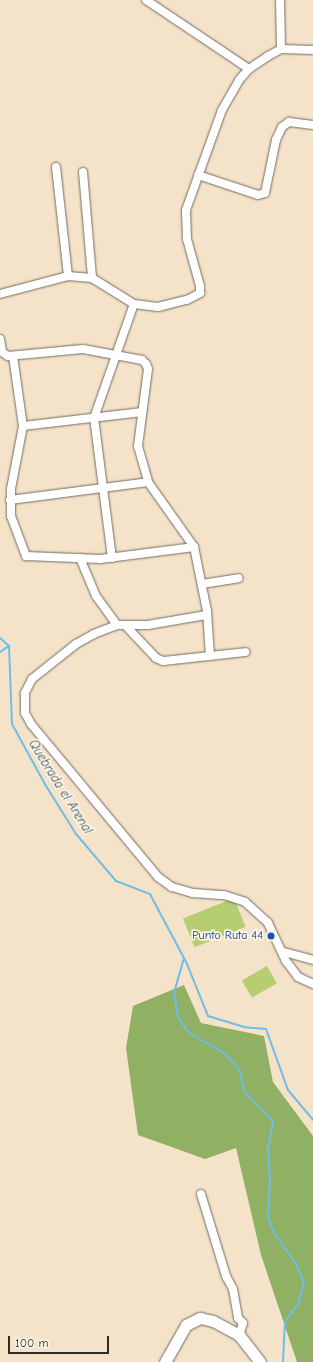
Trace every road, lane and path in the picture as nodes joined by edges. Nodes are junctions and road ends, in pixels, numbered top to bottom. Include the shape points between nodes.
1 (146, 0) edge
2 (280, 0) edge
3 (281, 49) junction
4 (313, 50) edge
5 (249, 69) junction
6 (313, 125) edge
7 (56, 167) dead end
8 (83, 172) dead end
9 (198, 175) junction
10 (68, 276) junction
11 (92, 278) junction
12 (0, 294) edge
13 (134, 304) junction
14 (0, 339) edge
15 (13, 356) junction
16 (114, 356) junction
17 (142, 412) junction
18 (94, 418) junction
19 (23, 426) junction
20 (148, 482) junction
21 (101, 488) junction
22 (10, 500) junction
23 (191, 544) junction
24 (110, 546) junction
25 (80, 558) junction
26 (112, 558) junction
27 (100, 559) junction
28 (239, 578) dead end
29 (202, 584) junction
30 (206, 615) junction
31 (121, 625) junction
32 (246, 652) dead end
33 (210, 656) junction
34 (284, 952) junction
35 (313, 960) edge
36 (313, 984) edge
37 (201, 1194) dead end
38 (239, 1335) junction
39 (165, 1362) edge
40 (260, 1362) edge

1 - 5 street
2 - 3 street
3 - 4 street
3 - 5 street
5 - 9 street via 239,80 222,110
6 - 9 street via 289,122 282,127 276,140 265,193 258,195
7 - 10 street
8 - 11 street
9 - 13 street via 189,197 185,225 200,293 187,300 158,307
10 - 11 street
10 - 12 street
11 - 13 street
13 - 16 street
14 - 15 street via 5,356
15 - 16 street via 83,349
15 - 19 street
16 - 17 street via 142,360 146,364 148,369
16 - 18 street
17 - 18 street
17 - 20 street via 138,446
18 - 19 street
18 - 21 street
19 - 22 street
20 - 21 street
20 - 23 street
21 - 22 street
21 - 24 street
22 - 25 street via 11,516 26,556
23 - 26 street
23 - 29 street
24 - 26 street
24 - 27 street
25 - 27 street
25 - 31 street via 96,596
26 - 27 street
28 - 29 street
29 - 30 street
30 - 31 street via 148,625
30 - 33 street
31 - 33 street via 156,658 163,660
31 - 34 street via 76,644 32,679 25,693 25,713 158,877 172,887 193,893 224,895 245,902 268,923
32 - 33 street
34 - 35 street
34 - 36 street via 286,960 298,977
37 - 38 street via 226,1276 233,1289 238,1318 243,1323
38 - 39 street via 212,1321 194,1319 186,1325
38 - 40 street

